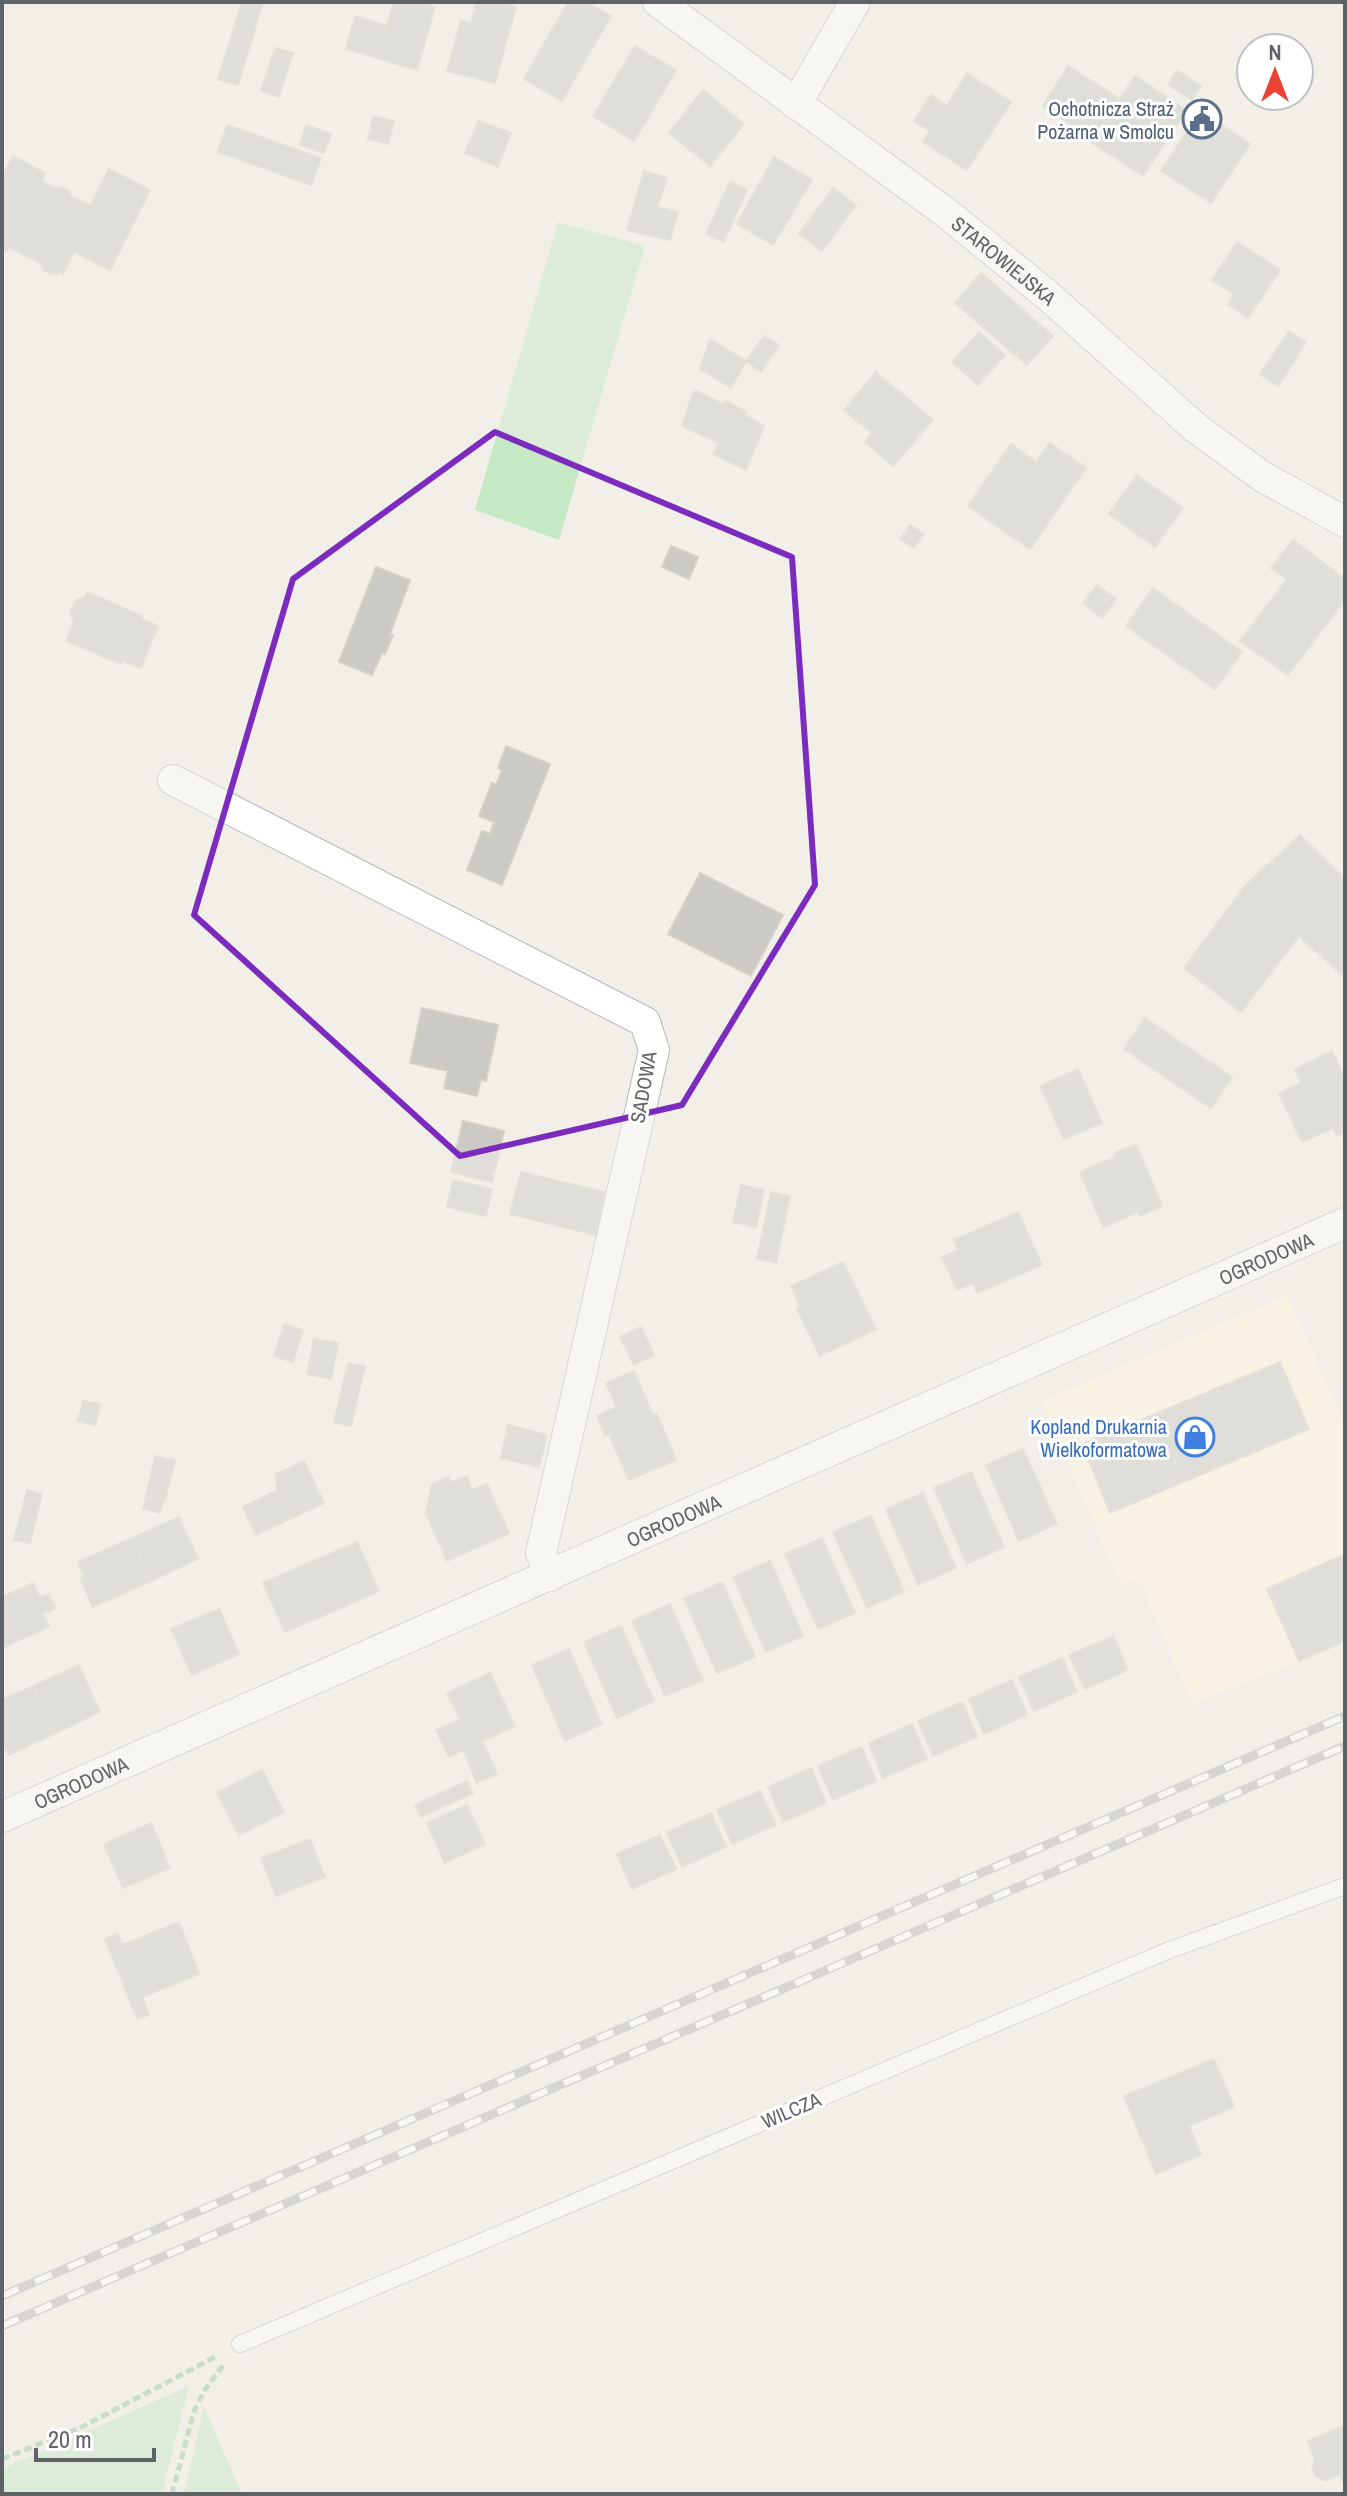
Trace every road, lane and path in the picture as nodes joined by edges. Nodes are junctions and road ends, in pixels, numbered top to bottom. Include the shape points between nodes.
1 (658, 2) edge
2 (855, 2) edge
3 (796, 104) junction
4 (1345, 522) edge
5 (173, 780) dead end
6 (1345, 1223) edge
7 (550, 1576) junction
8 (2, 1817) edge
9 (1345, 1886) edge
10 (240, 2344) junction
11 (2, 2459) edge
12 (172, 2494) edge

1 - 3 street, STAROWIEJSKA
2 - 3 street
3 - 4 street, STAROWIEJSKA via 945,212 1196,428 1263,477
5 - 7 street, SADOWA via 645,1022 654,1050 541,1553
6 - 7 street, OGRODOWA
7 - 8 street, OGRODOWA
9 - 10 lane, WILCZA via 1167,1951
10 - 11 path via 82,2427
10 - 12 path via 194,2411

